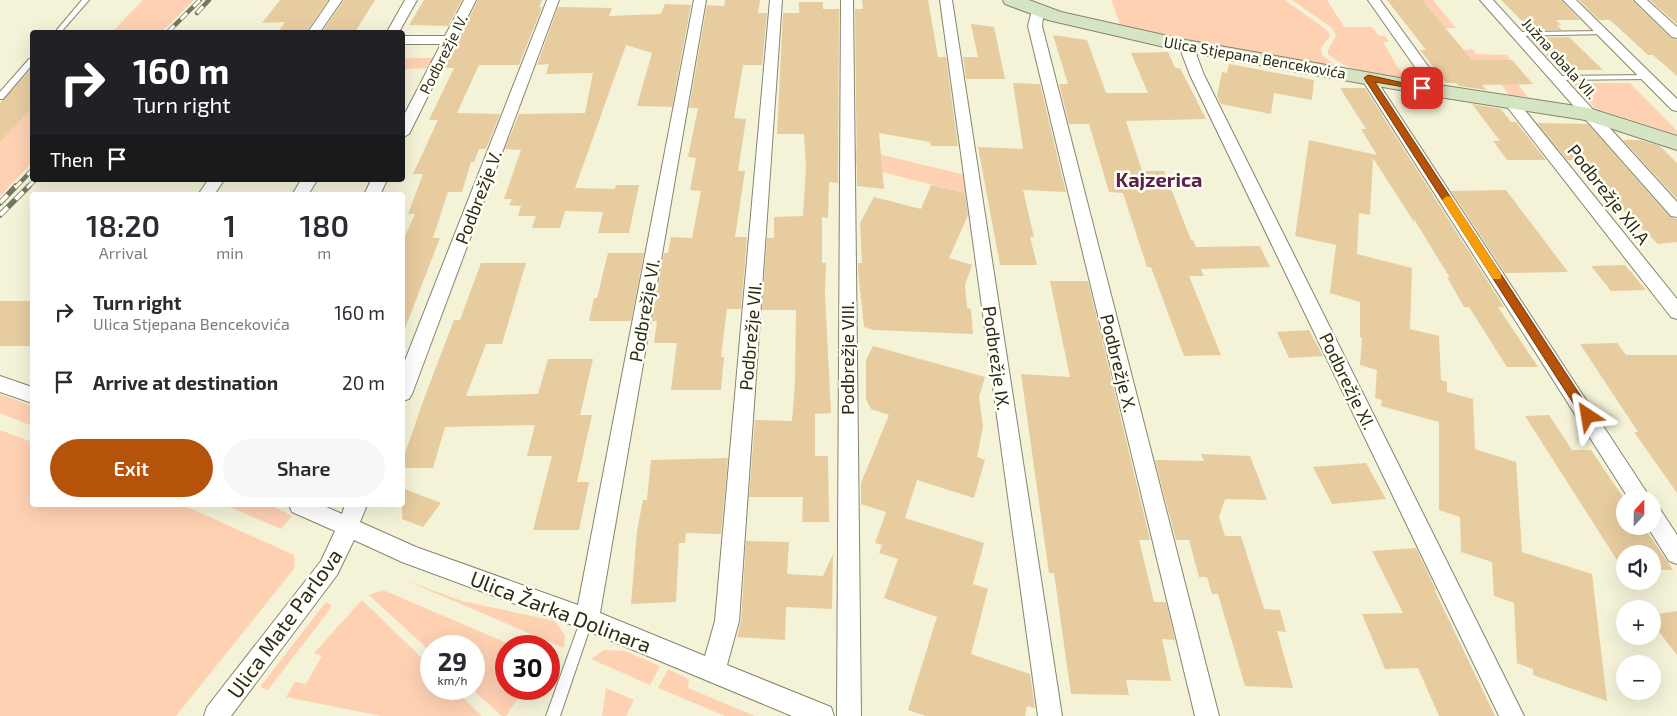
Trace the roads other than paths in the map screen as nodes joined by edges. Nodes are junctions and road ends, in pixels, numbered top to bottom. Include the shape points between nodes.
1 (86, 0) edge
2 (336, 0) edge
3 (412, 0) edge
4 (470, 0) edge
5 (553, 0) edge
6 (700, 0) edge
7 (776, 0) edge
8 (847, 0) edge
9 (946, 0) edge
10 (1012, 0) edge
11 (1374, 0) edge
12 (1486, 0) edge
13 (1569, 0) edge
14 (1640, 0) edge
15 (1038, 10) junction
16 (60, 30) edge
17 (315, 30) edge
18 (394, 30) edge
19 (1602, 32) junction
20 (1516, 34) junction
21 (1677, 34) edge
22 (405, 40) edge
23 (450, 40) junction
24 (1186, 46) junction
25 (30, 63) edge
26 (1646, 77) junction
27 (1368, 78) junction
28 (1556, 78) junction
29 (1439, 91) junction
30 (0, 97) edge
31 (1510, 101) junction
32 (1677, 107) edge
33 (1589, 114) junction
34 (405, 128) edge
35 (1677, 142) edge
36 (1677, 212) edge
37 (1677, 312) edge
38 (0, 384) edge
39 (405, 386) edge
40 (30, 394) edge
41 (1635, 490) edge
42 (304, 507) edge
43 (355, 507) edge
44 (349, 528) junction
45 (1661, 530) edge
46 (1677, 554) edge
47 (587, 619) junction
48 (713, 670) junction
49 (216, 716) edge
50 (553, 716) edge
51 (822, 716) edge
52 (848, 716) edge
53 (1050, 716) edge
54 (1207, 716) edge
55 (1512, 716) edge

1 - 16 lane
2 - 17 street
3 - 18 street
4 - 23 street, Podbrežje IV.
5 - 39 street, Podbrežje V.
6 - 47 street, Podbrežje VI.
7 - 48 street, Podbrežje VII. via 727,621
8 - 52 street, Podbrežje VIII.
9 - 53 street, Podbrežje IX.
10 - 15 street, Ulica Stjepana Bencekovića
11 - 29 street
12 - 20 street, Južna obala VII.
13 - 19 street
14 - 21 street
15 - 24 street, Ulica Stjepana Bencekovića
15 - 54 street, Podbrežje X. via 1035,26
19 - 20 lane
19 - 26 street
20 - 28 street, Južna obala VII.
22 - 23 street
23 - 34 street, Podbrežje IV.
24 - 27 street, Ulica Stjepana Bencekovića
24 - 55 street, Podbrežje XI. via 1197,75
25 - 30 lane
26 - 28 lane
26 - 32 street
27 - 29 street, Ulica Stjepana Bencekovića
27 - 41 street
28 - 33 street, Južna obala VII.
29 - 31 street, Ulica Stjepana Bencekovića
31 - 33 street, Ulica Stjepana Bencekovića
31 - 37 street, Podbrežje XII.A
33 - 35 street, Ulica Stjepana Bencekovića
33 - 36 street, Južna obala VII.
38 - 40 street
42 - 44 street, Ulica Žarka Dolinara
43 - 44 street
44 - 47 street, Ulica Žarka Dolinara
44 - 49 street, Ulica Mate Parlova via 329,568
45 - 46 street
47 - 48 street, Ulica Žarka Dolinara
47 - 50 lane
48 - 51 street, Ulica Žarka Dolinara

